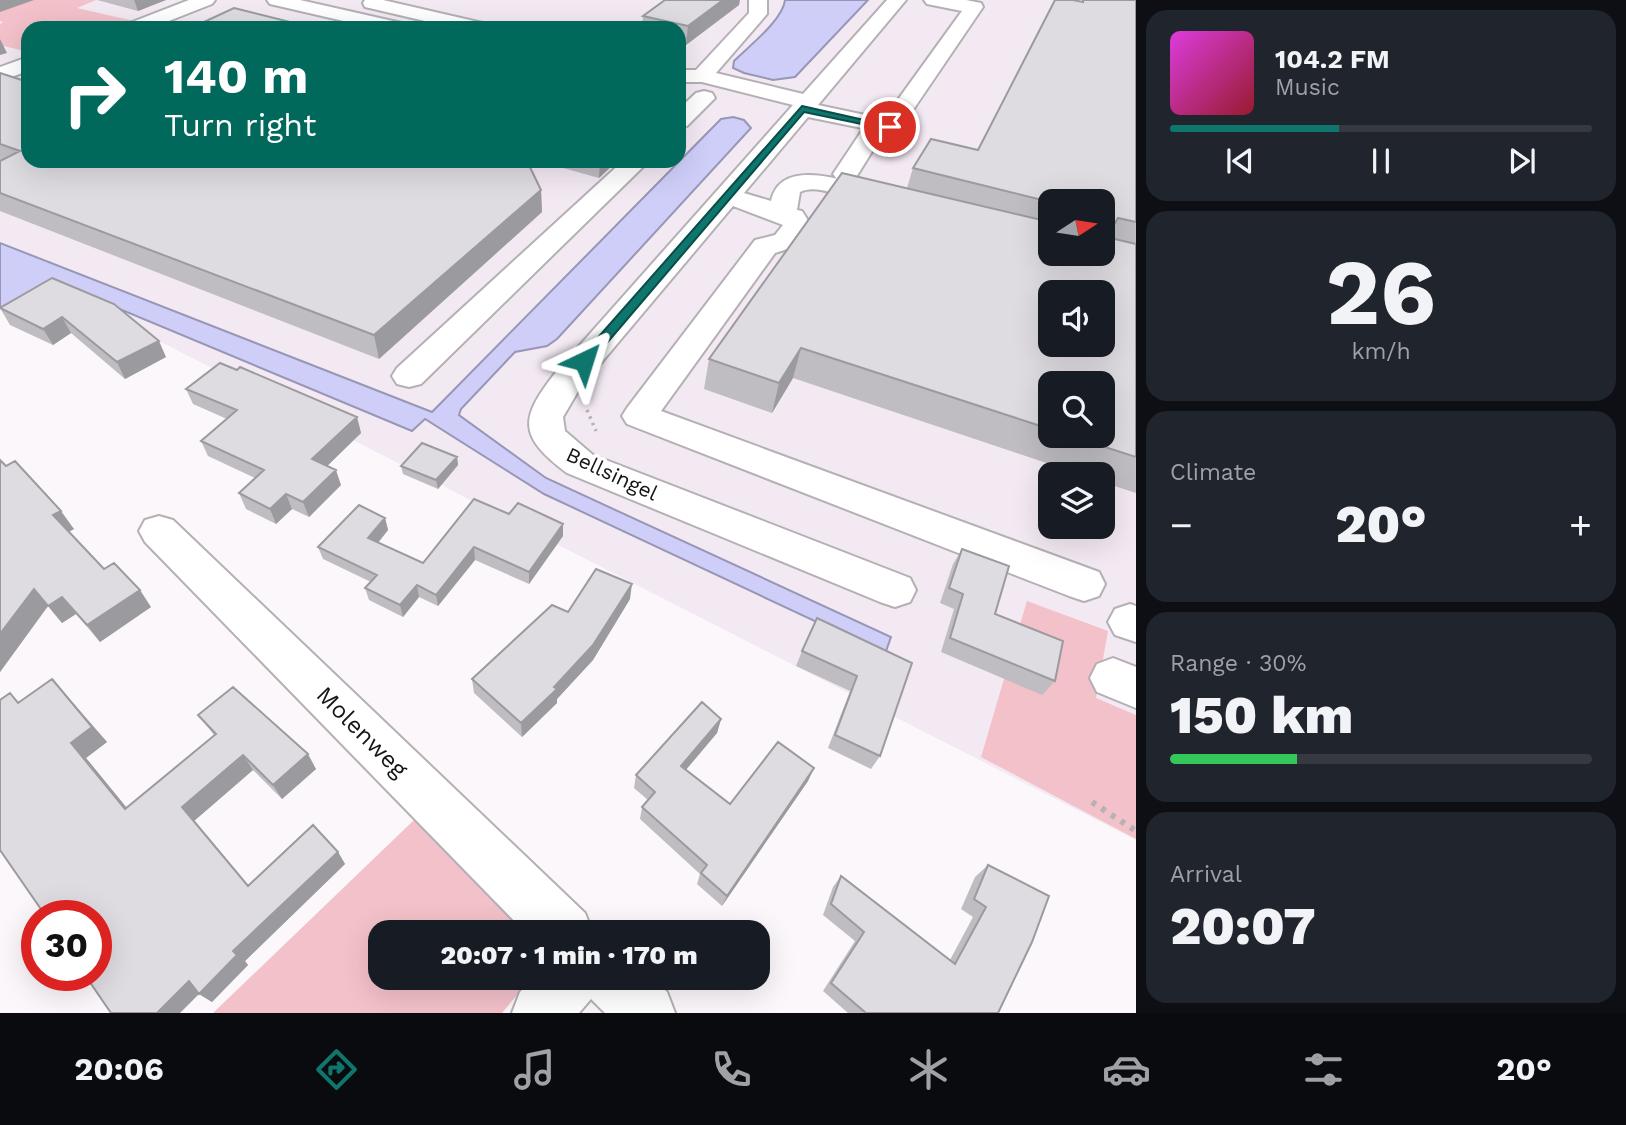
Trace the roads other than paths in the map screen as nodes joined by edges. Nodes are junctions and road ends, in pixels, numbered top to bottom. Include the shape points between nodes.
1 (206, 0) edge
2 (276, 0) edge
3 (359, 0) edge
4 (758, 0) edge
5 (897, 0) edge
6 (933, 0) edge
7 (152, 21) edge
8 (368, 21) edge
9 (450, 21) edge
10 (21, 66) edge
11 (0, 75) edge
12 (686, 79) edge
13 (703, 87) junction
14 (686, 91) edge
15 (801, 110) junction
16 (686, 111) edge
17 (890, 127) junction
18 (630, 168) edge
19 (846, 174) edge
20 (728, 196) junction
21 (905, 206) edge
22 (783, 212) junction
23 (409, 376) dead end
24 (159, 531) dead end
25 (1084, 584) dead end
26 (895, 590) dead end
27 (552, 920) edge
28 (561, 990) edge
29 (623, 990) edge
30 (541, 1013) edge
31 (646, 1013) edge

1 - 7 street
2 - 8 street
3 - 9 street
4 - 13 street via 758,14
5 - 15 street, Bellsingel
6 - 17 street via 974,7
10 - 11 street
12 - 13 street
13 - 14 street
13 - 15 street
13 - 16 street
15 - 17 street
15 - 20 street, Bellsingel
17 - 19 street via 869,137
18 - 23 street
20 - 22 street
20 - 26 street, Bellsingel via 548,405 544,422 554,446 580,464
21 - 22 street via 797,183 784,197
22 - 25 street via 797,225 793,235 788,241 765,246 639,416
24 - 27 street, Molenweg
28 - 30 street
29 - 31 street

